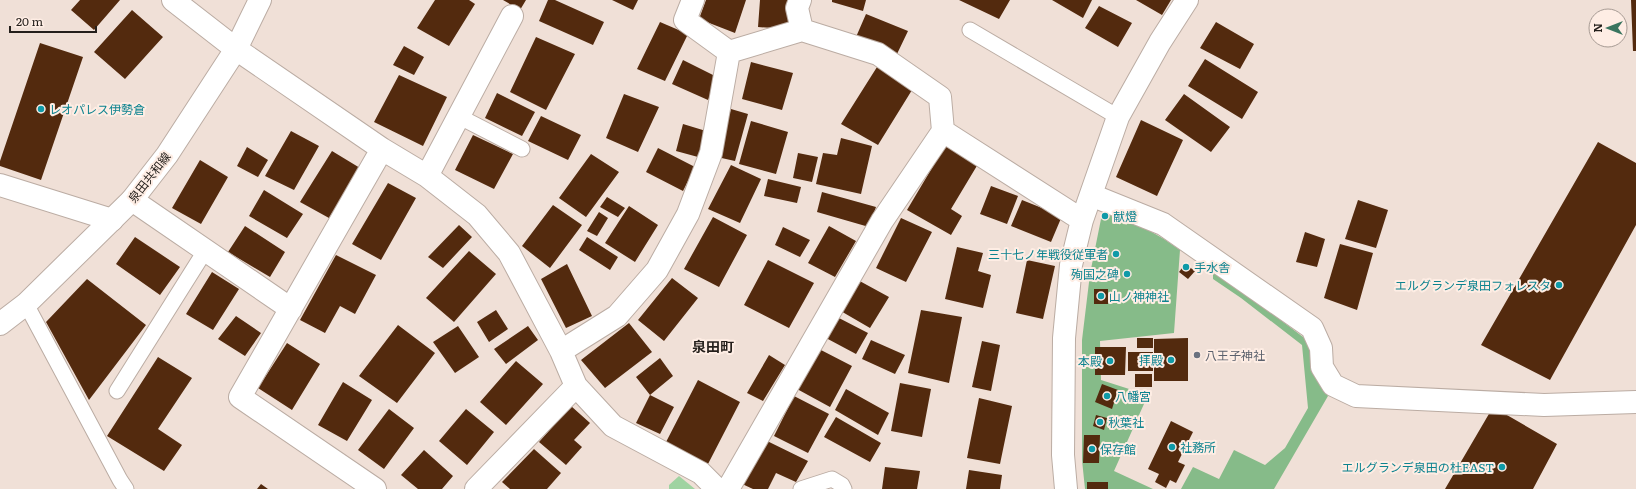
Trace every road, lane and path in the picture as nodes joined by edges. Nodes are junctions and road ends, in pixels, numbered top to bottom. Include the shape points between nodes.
1 (172, 0) edge
2 (260, 0) edge
3 (800, 0) edge
4 (1187, 0) edge
5 (690, 1) edge
6 (512, 16) dead end
7 (802, 30) junction
8 (970, 30) dead end
9 (236, 49) junction
10 (729, 52) junction
11 (458, 116) junction
12 (1118, 117) junction
13 (943, 130) junction
14 (382, 149) junction
15 (522, 149) dead end
16 (427, 176) junction
17 (0, 185) edge
18 (1091, 195) junction
19 (132, 200) junction
20 (112, 220) junction
21 (1082, 220) junction
22 (205, 251) junction
23 (26, 304) junction
24 (291, 309) junction
25 (0, 324) edge
26 (561, 351) junction
27 (576, 386) junction
28 (117, 391) dead end
29 (1636, 402) edge
30 (126, 489) edge
31 (376, 489) edge
32 (476, 489) edge
33 (717, 489) edge
34 (728, 489) edge
35 (801, 489) edge
36 (844, 489) edge
37 (1066, 489) edge

1 - 9 street
2 - 9 street, 泉田共和線
3 - 7 street via 798,8
4 - 12 street
5 - 10 street via 685,20
6 - 11 street
7 - 10 street
7 - 13 street via 878,54 940,97
8 - 12 lane
9 - 14 street
9 - 19 street, 泉田共和線 via 167,155
10 - 26 street via 711,153 688,214 657,270 617,316
11 - 15 lane
11 - 16 street
12 - 18 street
13 - 21 street
13 - 34 street via 882,221
14 - 16 street
14 - 24 street
16 - 26 street via 476,215 509,254
17 - 20 street
18 - 21 street
18 - 29 street via 1163,224 1312,328 1321,348 1322,367 1334,386 1356,396 1544,405
19 - 20 street, 泉田共和線
19 - 22 street
20 - 23 street, 泉田共和線
21 - 37 street via 1072,265 1064,338 1063,455
22 - 24 street
22 - 28 lane
23 - 25 street, 泉田共和線
23 - 30 lane
24 - 31 street via 240,397
26 - 27 street
27 - 32 street
27 - 33 street via 613,426 701,473
35 - 36 lane via 832,479

